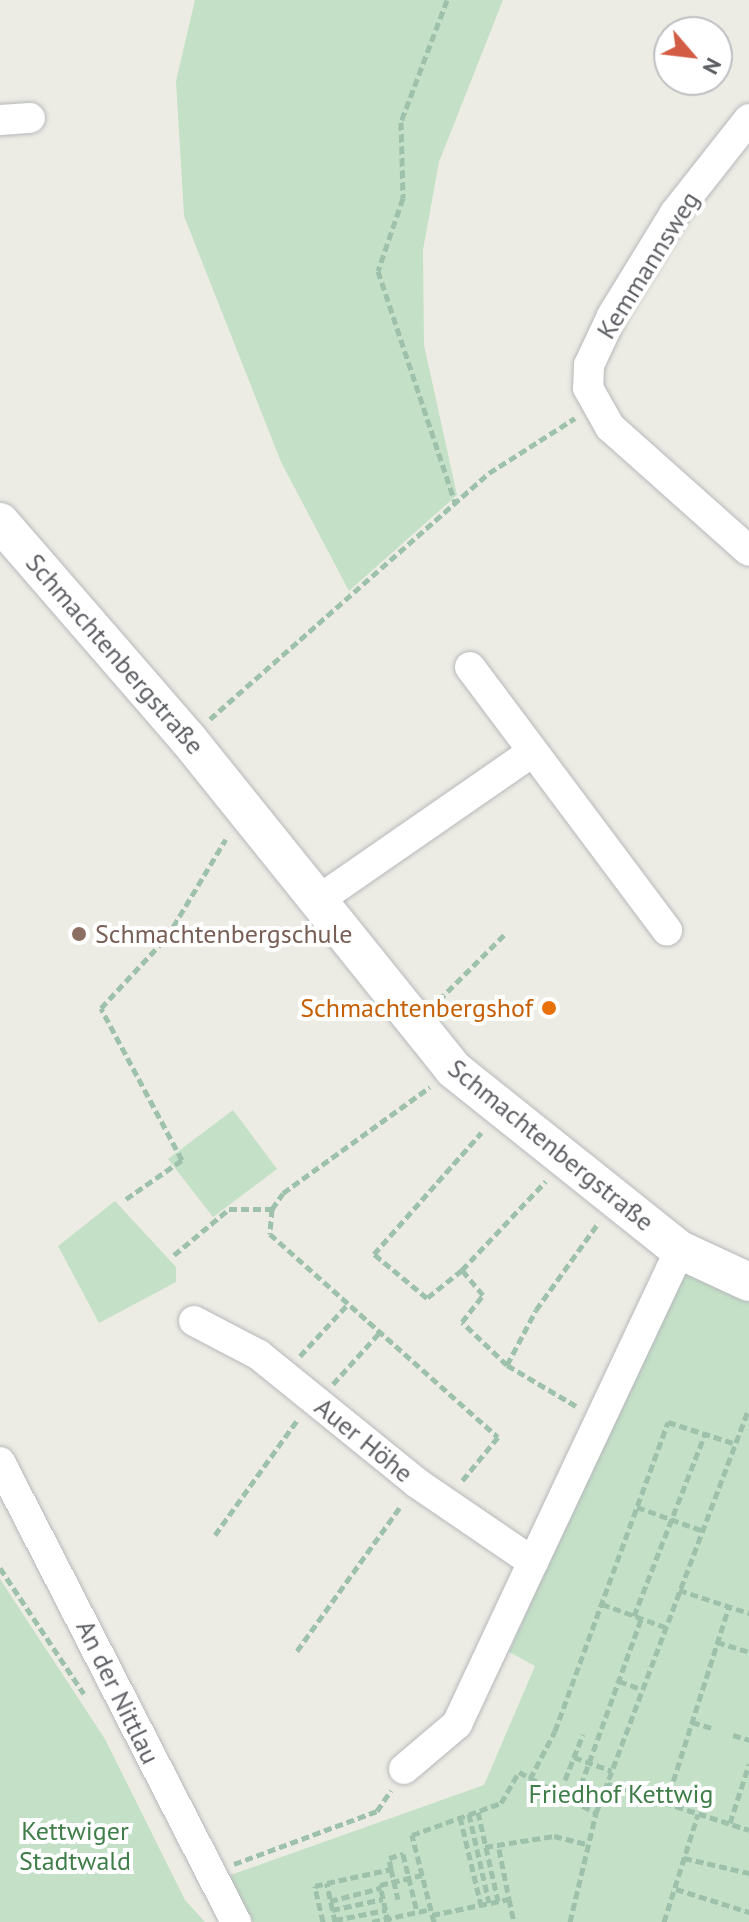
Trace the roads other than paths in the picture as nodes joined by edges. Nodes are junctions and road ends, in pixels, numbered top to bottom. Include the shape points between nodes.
1 (30, 118) dead end
2 (749, 119) edge
3 (0, 120) edge
4 (0, 522) edge
5 (749, 551) edge
6 (470, 667) dead end
7 (532, 752) junction
8 (317, 901) junction
9 (667, 930) dead end
10 (680, 1250) junction
11 (749, 1282) edge
12 (194, 1321) dead end
13 (0, 1462) edge
14 (533, 1562) junction
15 (404, 1769) road end
16 (236, 1922) edge

1 - 3 street
2 - 5 street, Kemmannsweg via 675,213 612,316 589,365 595,406
4 - 8 street, Schmachtenbergstraße via 188,739
6 - 7 street
7 - 8 street
7 - 9 street
8 - 10 street, Schmachtenbergstraße via 453,1069
10 - 11 street, Schmachtenbergstraße
10 - 14 street
12 - 14 street, Auer Höhe via 283,1375 417,1483
13 - 16 street, An der Nittlau
14 - 15 street via 457,1724

